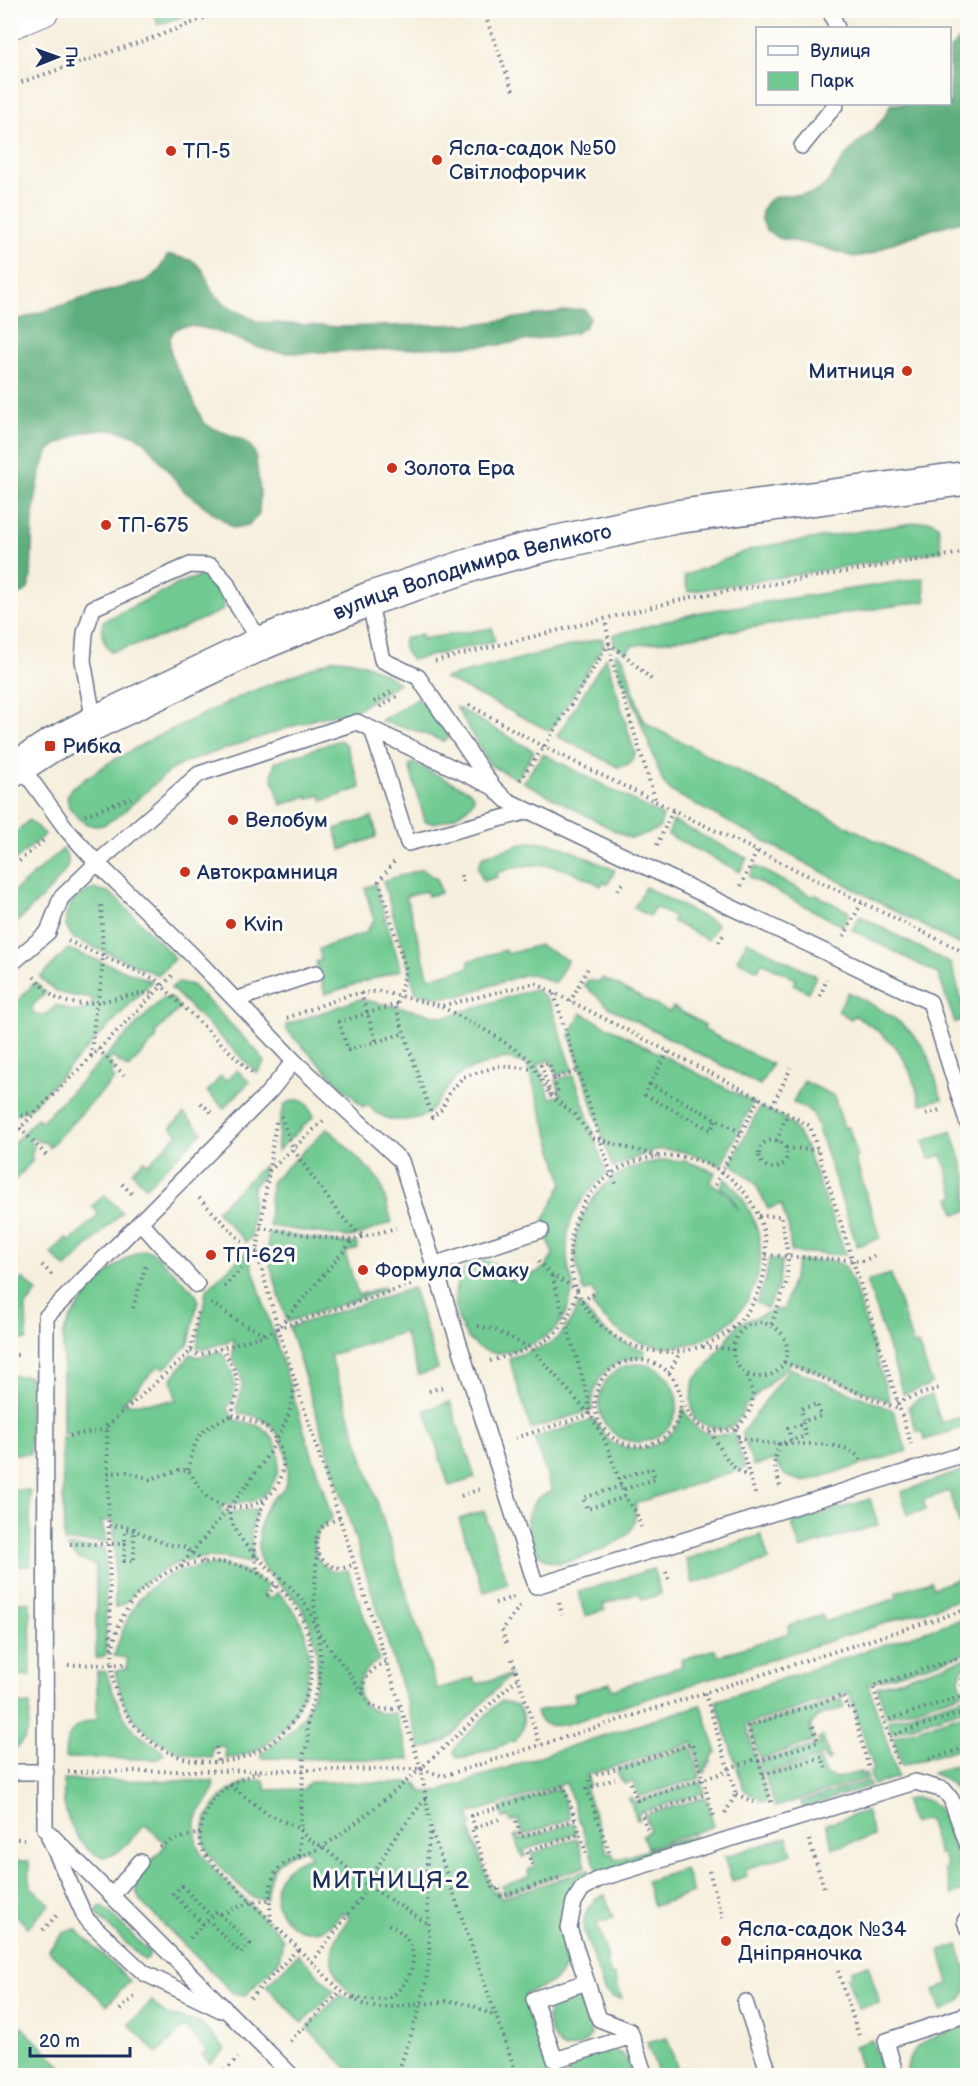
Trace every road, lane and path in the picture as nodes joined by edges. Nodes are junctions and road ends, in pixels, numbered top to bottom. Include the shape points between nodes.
1 (43, 10) edge
2 (225, 10) edge
3 (483, 10) edge
4 (713, 10) edge
5 (830, 10) edge
6 (701, 15) dead end
7 (10, 23) edge
8 (837, 27) edge
9 (10, 86) edge
10 (513, 92) dead end
11 (835, 105) edge
12 (802, 146) dead end
13 (967, 481) edge
14 (968, 552) edge
15 (369, 599) junction
16 (606, 624) dead end
17 (262, 643) junction
18 (609, 644) junction
19 (412, 674) junction
20 (653, 681) dead end
21 (372, 703) dead end
22 (467, 704) dead end
23 (93, 723) junction
24 (372, 729) junction
25 (544, 747) junction
26 (15, 769) edge
27 (493, 787) junction
28 (141, 793) dead end
29 (506, 800) junction
30 (656, 802) junction
31 (673, 810) junction
32 (529, 811) junction
33 (62, 824) junction
34 (408, 843) junction
35 (757, 851) junction
36 (97, 863) junction
37 (647, 867) junction
38 (10, 869) edge
39 (460, 875) dead end
40 (463, 883) dead end
41 (862, 902) junction
42 (731, 907) junction
43 (48, 932) junction
44 (968, 954) edge
45 (103, 956) junction
46 (192, 956) junction
47 (834, 956) junction
48 (14, 962) edge
49 (588, 968) dead end
50 (316, 973) dead end
51 (827, 979) dead end
52 (162, 986) junction
53 (155, 993) junction
54 (361, 993) junction
55 (554, 993) junction
56 (399, 994) junction
57 (820, 996) dead end
58 (236, 1000) junction
59 (98, 1002) junction
60 (570, 1002) junction
61 (397, 1004) junction
62 (441, 1006) junction
63 (367, 1013) junction
64 (405, 1033) junction
65 (271, 1036) junction
66 (376, 1041) junction
67 (98, 1049) junction
68 (668, 1052) junction
69 (91, 1057) junction
70 (294, 1061) junction
71 (791, 1068) dead end
72 (534, 1069) junction
73 (578, 1071) junction
74 (124, 1075) dead end
75 (554, 1079) junction
76 (650, 1084) junction
77 (270, 1091) junction
78 (551, 1096) junction
79 (759, 1098) junction
80 (201, 1104) dead end
81 (341, 1105) junction
82 (772, 1106) junction
83 (35, 1112) junction
84 (787, 1114) junction
85 (10, 1119) edge
86 (217, 1119) dead end
87 (716, 1119) junction
88 (968, 1124) edge
89 (20, 1128) junction
90 (741, 1133) junction
91 (10, 1138) edge
92 (599, 1139) junction
93 (777, 1141) junction
94 (785, 1148) junction
95 (293, 1149) junction
96 (817, 1150) junction
97 (660, 1156) junction
98 (48, 1157) dead end
99 (269, 1171) junction
100 (722, 1172) junction
101 (611, 1174) junction
102 (182, 1180) junction
103 (122, 1184) dead end
104 (715, 1185) dead end
105 (618, 1187) dead end
106 (137, 1199) dead end
107 (759, 1216) junction
108 (420, 1221) junction
109 (140, 1222) junction
110 (260, 1228) junction
111 (541, 1230) dead end
112 (366, 1238) junction
113 (156, 1239) junction
114 (353, 1240) junction
115 (500, 1244) junction
116 (257, 1252) junction
117 (766, 1255) junction
118 (788, 1256) junction
119 (875, 1256) dead end
120 (852, 1260) junction
121 (42, 1265) dead end
122 (435, 1271) junction
123 (552, 1275) junction
124 (56, 1280) dead end
125 (197, 1285) joint
126 (577, 1288) junction
127 (595, 1293) dead end
128 (208, 1301) junction
129 (582, 1301) junction
130 (133, 1308) dead end
131 (198, 1309) junction
132 (451, 1320) junction
133 (565, 1321) junction
134 (771, 1325) junction
135 (278, 1328) junction
136 (265, 1335) junction
137 (703, 1347) junction
138 (222, 1348) junction
139 (531, 1348) junction
140 (733, 1349) junction
141 (191, 1351) junction
142 (680, 1352) junction
143 (784, 1362) junction
144 (466, 1368) junction
145 (745, 1372) junction
146 (669, 1373) junction
147 (295, 1383) junction
148 (447, 1385) dead end
149 (939, 1388) dead end
150 (429, 1391) dead end
151 (681, 1398) junction
152 (897, 1402) junction
153 (899, 1409) junction
154 (593, 1414) junction
155 (233, 1415) junction
156 (804, 1423) junction
157 (108, 1429) junction
158 (735, 1429) junction
159 (710, 1432) junction
160 (738, 1437) junction
161 (276, 1439) junction
162 (46, 1440) junction
163 (791, 1440) junction
164 (779, 1444) junction
165 (491, 1446) junction
166 (968, 1454) edge
167 (919, 1468) junction
168 (188, 1470) junction
169 (108, 1473) junction
170 (750, 1478) junction
171 (618, 1479) junction
172 (871, 1483) junction
173 (622, 1488) junction
174 (481, 1489) dead end
175 (461, 1496) dead end
176 (267, 1497) junction
177 (625, 1497) junction
178 (228, 1507) junction
179 (787, 1509) junction
180 (762, 1517) junction
181 (339, 1518) junction
182 (109, 1526) junction
183 (134, 1530) junction
184 (109, 1544) junction
185 (125, 1544) junction
186 (46, 1545) junction
187 (192, 1551) junction
188 (649, 1551) junction
189 (317, 1552) junction
190 (256, 1558) junction
191 (204, 1562) junction
192 (354, 1564) junction
193 (180, 1567) junction
194 (259, 1574) junction
195 (276, 1585) junction
196 (536, 1586) junction
197 (267, 1596) dead end
198 (515, 1597) dead end
199 (495, 1604) dead end
200 (968, 1610) edge
201 (318, 1633) junction
202 (506, 1643) dead end
203 (968, 1655) edge
204 (512, 1659) dead end
205 (386, 1662) junction
206 (111, 1664) junction
207 (127, 1664) dead end
208 (46, 1665) junction
209 (968, 1668) edge
210 (518, 1678) junction
211 (705, 1692) junction
212 (364, 1695) junction
213 (401, 1707) junction
214 (968, 1711) edge
215 (884, 1721) junction
216 (813, 1726) dead end
217 (889, 1736) junction
218 (540, 1745) junction
219 (216, 1747) dead end
220 (968, 1747) edge
221 (758, 1760) junction
222 (218, 1763) junction
223 (421, 1769) junction
224 (867, 1769) dead end
225 (899, 1769) junction
226 (304, 1770) junction
227 (729, 1770) junction
228 (262, 1771) junction
229 (10, 1772) edge
230 (46, 1772) junction
231 (827, 1772) dead end
232 (763, 1775) junction
233 (615, 1779) dead end
234 (703, 1779) junction
235 (631, 1783) dead end
236 (230, 1785) junction
237 (904, 1785) junction
238 (592, 1787) junction
239 (707, 1794) junction
240 (736, 1794) dead end
241 (426, 1798) junction
242 (773, 1809) dead end
243 (801, 1816) junction
244 (499, 1819) dead end
245 (575, 1820) junction
246 (516, 1821) dead end
247 (475, 1828) junction
248 (717, 1828) dead end
249 (45, 1829) junction
250 (431, 1829) junction
251 (647, 1829) dead end
252 (300, 1830) junction
253 (200, 1833) junction
254 (580, 1834) junction
255 (162, 1845) dead end
256 (322, 1846) junction
257 (968, 1846) edge
258 (701, 1847) junction
259 (613, 1851) dead end
260 (299, 1856) junction
261 (140, 1862) dead end
262 (532, 1865) dead end
263 (593, 1874) junction
264 (367, 1885) junction
265 (824, 1887) dead end
266 (112, 1896) junction
267 (270, 1900) junction
268 (251, 1902) junction
269 (61, 1911) dead end
270 (221, 1914) junction
271 (210, 1918) junction
272 (723, 1918) dead end
273 (968, 1920) edge
274 (271, 1922) junction
275 (204, 1924) junction
276 (387, 1924) dead end
277 (428, 1924) junction
278 (43, 1930) dead end
279 (968, 1930) edge
280 (298, 1949) junction
281 (173, 1956) junction
282 (312, 1962) junction
283 (838, 1971) dead end
284 (587, 1982) junction
285 (142, 1989) dead end
286 (341, 1991) junction
287 (350, 1996) junction
288 (746, 2002) dead end
289 (420, 2004) junction
290 (120, 2010) dead end
291 (968, 2014) edge
292 (232, 2016) junction
293 (496, 2017) junction
294 (632, 2036) junction
295 (866, 2037) dead end
296 (274, 2057) junction
297 (238, 2058) dead end
298 (10, 2065) edge
299 (16, 2071) junction
300 (225, 2071) dead end
301 (10, 2072) edge
302 (20, 2076) edge
303 (292, 2076) edge
304 (397, 2076) edge
305 (517, 2076) edge
306 (645, 2076) edge
307 (770, 2076) edge
308 (896, 2076) edge

1 - 7 street
2 - 9 path
3 - 10 path
4 - 6 path
5 - 8 lane
11 - 12 lane
13 - 15 main road, вулиця Володимира Великого via 664,519 549,544
14 - 19 path via 692,597 422,664
15 - 17 main road, вулиця Володимира Великого
15 - 19 lane via 382,660
16 - 18 path
17 - 23 main road, вулиця Володимира Великого
17 - 23 lane via 226,582 211,566 190,565 93,608 85,633 83,660
18 - 20 path
18 - 25 path
18 - 30 path
19 - 21 path
19 - 27 lane via 418,677
22 - 25 path
23 - 26 main road, вулиця Володимира Великого
24 - 27 lane
24 - 34 lane
24 - 36 lane via 357,722 199,774
25 - 29 path
25 - 30 path
26 - 33 lane
27 - 29 lane
28 - 33 path
29 - 32 lane
30 - 31 path
31 - 35 path
31 - 37 path
32 - 34 lane
32 - 37 lane
33 - 36 lane
33 - 38 path
34 - 56 path via 380,881 406,970
35 - 41 path
35 - 42 path
36 - 43 lane via 61,898
36 - 45 path
36 - 46 lane
37 - 42 lane
39 - 40 path
41 - 44 path
41 - 47 path
42 - 47 lane
43 - 45 path
43 - 48 lane
45 - 52 path
45 - 59 path
46 - 52 path
46 - 58 lane
47 - 88 lane via 930,1002
48 - 59 path via 52,996 72,1004
49 - 60 path
50 - 58 lane
51 - 57 path
52 - 53 path
52 - 77 path
53 - 59 path
53 - 67 path
54 - 56 path
54 - 63 path
54 - 65 path via 288,1017
55 - 60 path
55 - 62 path via 535,983
55 - 73 path
56 - 61 path
56 - 62 path
58 - 65 lane
59 - 69 path
60 - 68 path
61 - 63 path
61 - 64 path
62 - 72 path via 494,1035 529,1059
63 - 66 path
63 - 66 path via 339,1022 345,1041 348,1050
64 - 66 path
64 - 72 path via 432,1117 442,1109 463,1077 499,1066
65 - 70 lane
67 - 69 path
67 - 74 path
68 - 76 path
68 - 79 path
69 - 83 path
70 - 77 lane
70 - 81 lane
71 - 82 path
72 - 78 path
73 - 75 path
73 - 92 path
75 - 78 path via 558,1094
75 - 78 path via 549,1063 541,1065
76 - 87 path
76 - 87 path via 645,1095 711,1130
77 - 102 lane
78 - 92 path via 574,1114 593,1138
79 - 82 path
79 - 90 path
80 - 86 path
81 - 95 path
81 - 108 lane via 401,1161
82 - 84 path
83 - 85 path
83 - 89 path
84 - 93 path
84 - 96 path via 810,1126
87 - 90 path
89 - 91 path
89 - 98 path
90 - 100 path
92 - 97 path
92 - 101 path
93 - 94 path
93 - 94 path via 767,1141 761,1147 759,1156 763,1164 771,1168 780,1166 786,1159
94 - 96 path
95 - 99 path
95 - 99 path via 278,1107
95 - 112 path via 337,1211
96 - 120 path
97 - 100 path via 685,1157
97 - 101 path
99 - 110 path
100 - 104 path
100 - 107 path via 737,1184
101 - 105 path
101 - 126 path via 580,1210 573,1232 570,1256
102 - 109 lane
102 - 116 path via 244,1244
103 - 106 path
107 - 117 path
107 - 118 path via 781,1216
108 - 112 path
108 - 122 lane
109 - 113 lane
109 - 162 lane via 46,1317
110 - 114 path
110 - 116 path
111 - 115 lane
112 - 114 path
113 - 125 lane
113 - 130 path
114 - 135 path
115 - 122 lane
115 - 123 path via 530,1254
116 - 128 path
116 - 135 path
117 - 118 path
117 - 137 path via 759,1289 741,1320 724,1336
118 - 120 path
118 - 134 path via 787,1281
119 - 120 path
120 - 152 path
121 - 124 path
122 - 132 lane
122 - 135 path
123 - 126 path
123 - 133 path
125 - 131 path via 202,1294
126 - 129 path
126 - 133 path
127 - 129 path
128 - 131 path
128 - 136 path
129 - 142 path via 613,1336 634,1347
131 - 141 path
132 - 139 path via 493,1329
132 - 144 lane
133 - 139 path via 550,1339
133 - 154 path
134 - 140 path via 754,1323 746,1327
134 - 143 path via 784,1337
135 - 136 path
135 - 147 path
136 - 138 path
137 - 140 path
137 - 142 path
138 - 141 path via 199,1355
138 - 155 path via 238,1383
139 - 144 path
139 - 154 path
140 - 145 path via 738,1366
141 - 157 path
142 - 146 path
143 - 145 path via 770,1375 753,1376
143 - 153 path
144 - 165 lane
145 - 158 path via 754,1394 752,1407
146 - 151 path
146 - 154 path via 644,1360 617,1365 598,1385
147 - 161 path via 291,1406
147 - 181 path
148 - 150 path
149 - 152 path
151 - 154 path via 680,1413 665,1437 638,1447 611,1437
151 - 159 path via 693,1422
152 - 153 path
153 - 167 path
154 - 165 path
154 - 171 path
155 - 161 path via 266,1426
155 - 168 path via 199,1434
156 - 156 path via 821,1416 817,1404 801,1409
156 - 163 path via 806,1436
156 - 163 path via 788,1428
157 - 162 path
157 - 169 path
158 - 159 path
158 - 160 path
159 - 170 path via 736,1471
160 - 164 path
160 - 170 path
161 - 176 path via 283,1453 282,1474 279,1486
161 - 178 path
162 - 186 lane
163 - 164 path
164 - 172 path via 846,1449 859,1457
164 - 179 path via 774,1464
165 - 196 lane
166 - 167 lane
167 - 172 lane
168 - 169 path via 150,1479 127,1472
168 - 178 path via 204,1495
169 - 182 path
170 - 180 path
171 - 173 path
171 - 173 path via 652,1467 655,1479
172 - 179 lane
173 - 177 path
173 - 177 path via 583,1498 587,1509
174 - 175 path
176 - 178 path via 253,1504
176 - 190 path via 256,1526
177 - 188 path via 636,1512
178 - 187 path
178 - 190 path via 231,1523
179 - 180 lane
180 - 188 lane
181 - 189 path via 319,1532
181 - 192 path
182 - 183 path
182 - 184 path
183 - 185 path via 125,1530
183 - 185 path via 134,1561 124,1561
183 - 187 path
184 - 185 path
184 - 186 path
184 - 206 path
186 - 208 lane
187 - 191 path
187 - 193 path
188 - 196 lane
189 - 192 path via 334,1567
189 - 201 path via 314,1604
190 - 194 path
190 - 201 path via 307,1606
191 - 193 path
191 - 194 path via 222,1562
192 - 205 path
193 - 206 path via 157,1578 138,1594 123,1615 114,1639
194 - 195 path
195 - 197 path
195 - 222 path via 294,1604 311,1644 310,1687 296,1718 276,1740 258,1752
196 - 202 path via 502,1630
198 - 199 path
200 - 211 path
201 - 212 path
201 - 226 path via 321,1660 307,1726
203 - 215 path via 873,1686
204 - 210 path
205 - 212 path via 365,1677
205 - 213 path
206 - 207 path
206 - 208 path
206 - 222 path via 115,1690 125,1713 141,1732 184,1759
208 - 230 lane
209 - 215 path via 961,1680 966,1695
210 - 218 path
210 - 223 path
211 - 218 path
211 - 227 path
212 - 213 path via 370,1705 382,1710
213 - 223 path
214 - 217 path
215 - 217 path
216 - 221 path via 818,1742
217 - 225 path
218 - 223 path via 443,1776
219 - 222 path
220 - 225 path
221 - 224 path via 748,1726 843,1696 847,1708 852,1706 870,1768
221 - 227 path
221 - 232 path
223 - 226 path
223 - 241 path
223 - 256 path
225 - 237 path
226 - 228 path
226 - 252 path
227 - 234 path
227 - 240 path
228 - 230 path
228 - 236 path
229 - 230 lane
230 - 249 lane
231 - 232 path via 822,1757
232 - 242 path
233 - 238 path
234 - 235 path via 637,1800
234 - 238 path via 692,1744 589,1777
234 - 239 path
236 - 252 path via 266,1813
236 - 253 path via 209,1806
237 - 243 lane
237 - 257 lane via 915,1782 944,1790
238 - 259 path via 587,1789 609,1852
239 - 248 path
239 - 251 path via 642,1814
241 - 250 path
241 - 264 path via 392,1841
243 - 258 lane
243 - 265 path
244 - 247 path
245 - 246 path via 521,1837
245 - 247 path via 564,1786 471,1816
245 - 254 path
247 - 263 path via 472,1829 495,1890 500,1888 501,1896
249 - 266 lane
249 - 292 lane via 86,1919 144,1973
250 - 277 path via 426,1851
250 - 293 path
252 - 256 path via 310,1841
252 - 260 path
253 - 255 path
253 - 268 path via 201,1848
254 - 262 path via 527,1851
254 - 263 path
256 - 260 path
256 - 264 path
258 - 263 lane
258 - 272 path
260 - 267 path via 279,1868 271,1885
261 - 266 lane
263 - 284 lane via 574,1902 569,1928
264 - 277 path
264 - 282 path
266 - 281 lane
267 - 268 path
267 - 274 path
268 - 270 path
268 - 274 path
269 - 278 path
270 - 271 path via 217,1911
270 - 271 path via 250,1944 242,1953
271 - 275 path
271 - 275 path via 182,1886 173,1894
273 - 279 lane
274 - 280 path
275 - 281 path
276 - 287 path via 401,1931 410,1945 410,1974 389,1998
277 - 289 path via 429,1957
280 - 282 path
280 - 292 path
281 - 292 lane
282 - 286 path
283 - 295 path via 860,2039
284 - 294 lane via 599,2019 630,2031
284 - 294 lane via 534,1999 555,2060
285 - 290 path
286 - 287 path
286 - 296 path
287 - 289 path via 364,2005 381,2008
288 - 307 lane
289 - 293 path via 450,2001 472,2005
289 - 304 path
291 - 308 lane via 886,2041
292 - 296 lane
293 - 305 path
294 - 306 lane
296 - 303 lane
297 - 300 path
298 - 299 path
299 - 301 path
299 - 302 path

